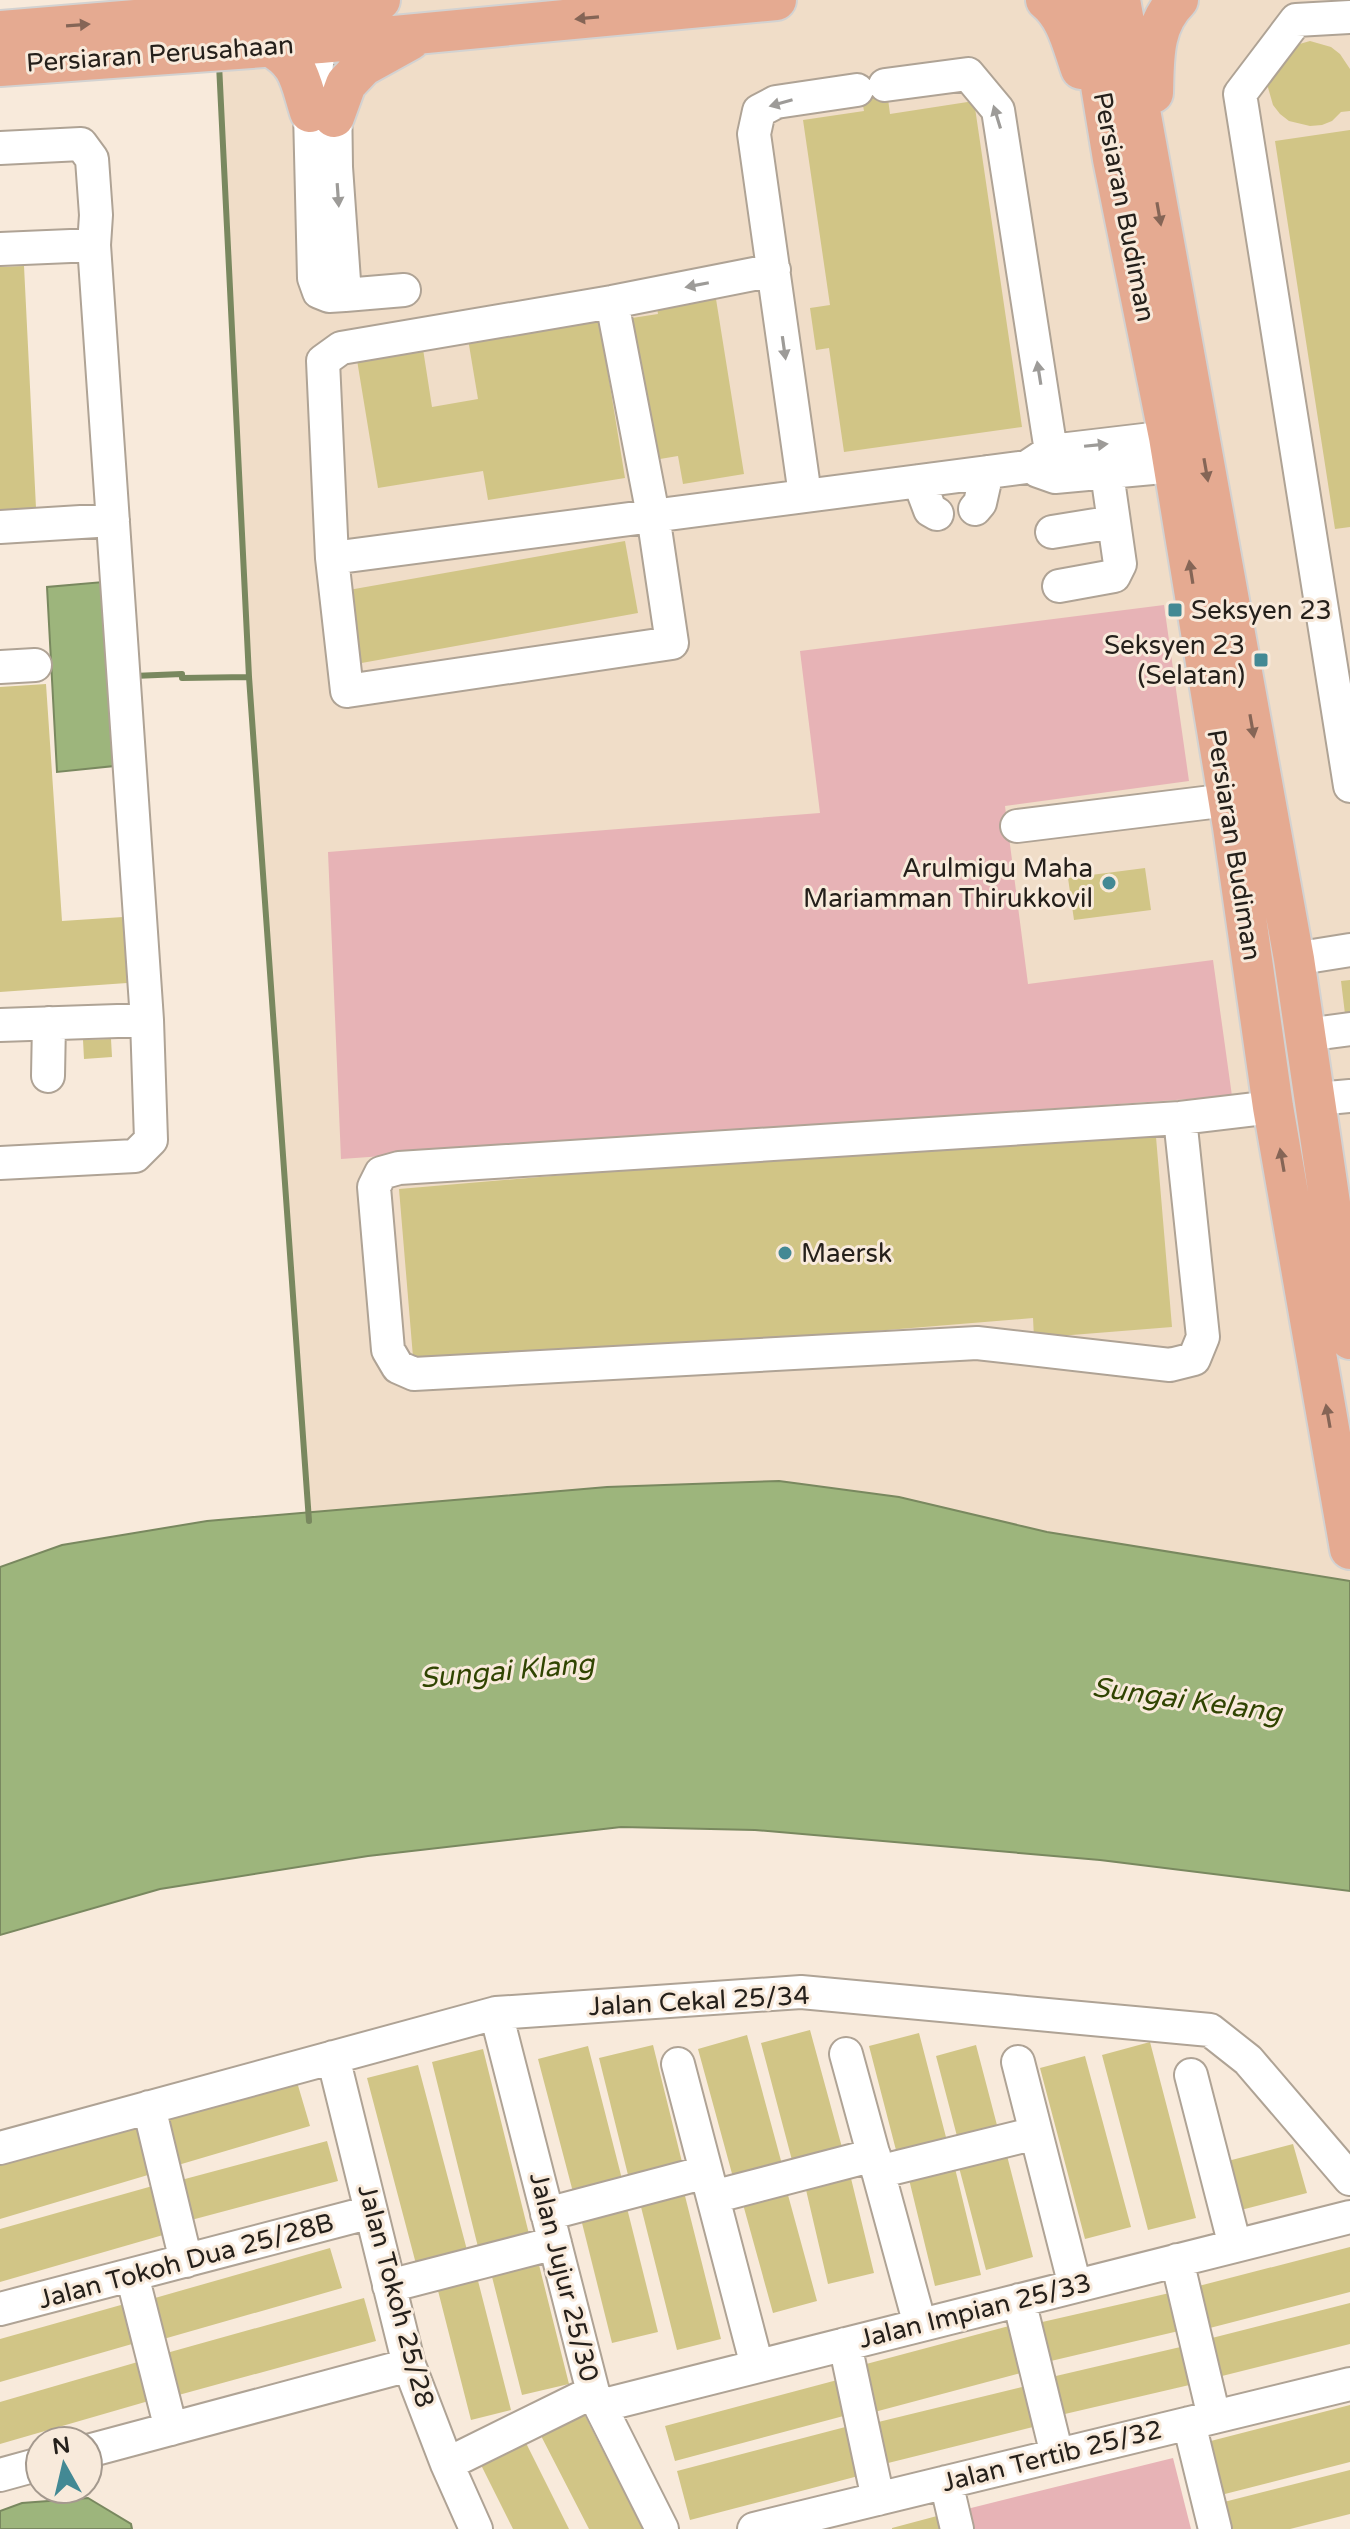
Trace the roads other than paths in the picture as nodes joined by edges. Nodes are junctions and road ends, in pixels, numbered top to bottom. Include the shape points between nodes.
1 (380, 0) edge
2 (776, 0) edge
3 (1046, 0) edge
4 (1087, 0) edge
5 (1120, 0) edge
6 (1178, 0) edge
7 (329, 15) edge
8 (1350, 17) edge
9 (253, 24) edge
10 (0, 31) edge
11 (193, 33) junction
12 (424, 33) junction
13 (0, 66) edge
14 (322, 115) junction
15 (0, 148) edge
16 (1132, 162) junction
17 (94, 245) junction
18 (0, 249) edge
19 (774, 270) junction
20 (404, 290) dead end
21 (612, 302) junction
22 (1171, 452) junction
23 (1045, 465) junction
24 (987, 472) junction
25 (1107, 473) junction
26 (919, 481) junction
27 (805, 495) junction
28 (975, 509) dead end
29 (937, 514) dead end
30 (653, 515) junction
31 (113, 520) junction
32 (1114, 522) junction
33 (0, 527) edge
34 (1052, 532) dead end
35 (332, 558) junction
36 (1059, 586) dead end
37 (35, 665) dead end
38 (0, 667) edge
39 (1350, 786) edge
40 (1228, 800) junction
41 (1017, 826) dead end
42 (1350, 950) edge
43 (1294, 959) junction
44 (147, 1020) junction
45 (49, 1023) junction
46 (0, 1025) edge
47 (1350, 1029) edge
48 (1306, 1035) junction
49 (48, 1076) dead end
50 (1333, 1098) edge
51 (1273, 1107) junction
52 (1180, 1118) junction
53 (0, 1163) edge
54 (1350, 1339) edge
55 (1350, 1549) edge
56 (496, 2013) junction
57 (846, 2054) dead end
58 (333, 2057) junction
59 (1018, 2062) dead end
60 (678, 2064) dead end
61 (1191, 2075) dead end
62 (149, 2107) junction
63 (1036, 2133) junction
64 (0, 2148) edge
65 (876, 2164) junction
66 (1350, 2179) edge
67 (710, 2185) junction
68 (371, 2212) junction
69 (1350, 2217) edge
70 (551, 2228) junction
71 (1235, 2246) junction
72 (1177, 2260) junction
73 (186, 2261) junction
74 (132, 2275) junction
75 (389, 2286) junction
76 (1075, 2286) junction
77 (1019, 2300) junction
78 (0, 2309) edge
79 (920, 2325) junction
80 (845, 2344) junction
81 (409, 2365) junction
82 (757, 2366) junction
83 (1350, 2384) edge
84 (596, 2399) junction
85 (1201, 2420) junction
86 (171, 2429) junction
87 (104, 2447) edge
88 (1057, 2455) junction
89 (447, 2464) junction
90 (24, 2468) edge
91 (0, 2475) edge
92 (946, 2482) junction
93 (878, 2499) junction
94 (476, 2529) edge
95 (662, 2529) edge
96 (754, 2529) edge
97 (957, 2529) edge
98 (1215, 2529) edge

1 - 7 main road, Persiaran Perusahaan
2 -> 12 main road, Persiaran Perusahaan
3 - 16 main road via 1057,9
4 - 16 main road, Persiaran Budiman
5 - 16 main road, Persiaran Budiman
6 - 16 main road via 1168,9 1154,42
7 - 9 main road, Persiaran Perusahaan
7 - 12 main road, Persiaran Perusahaan
7 - 14 street
8 - 39 street via 1296,20 1240,94
9 - 11 main road, Persiaran Perusahaan
9 - 14 main road via 295,66
10 -> 11 main road, Persiaran Perusahaan
11 - 13 main road, Persiaran Perusahaan
12 - 14 main road via 363,66
14 - 20 street via 314,278 319,292 329,296
15 - 17 street via 81,144 92,159
16 - 22 main road, Persiaran Budiman
16 -> 43 main road, Persiaran Budiman
17 - 18 street
17 - 31 street
19 -> 21 street
23 -> 19 street via 998,110 968,74 776,102 759,111 754,134
19 -> 27 street
21 - 30 street
21 - 35 street via 341,348 323,361
23 -> 22 street
22 - 25 street
40 -> 22 main road, Persiaran Budiman
23 - 24 street
23 - 25 street
24 - 26 street
24 - 28 street
25 - 32 street
26 - 27 street
26 - 29 street via 930,510
27 - 30 street
30 - 35 street
30 - 35 street via 672,643 347,691
31 - 33 street
31 - 44 street
32 - 34 street
32 - 36 street via 1120,564 1114,576
37 - 38 street
40 - 41 street
40 - 51 main road, Persiaran Budiman
42 - 43 street
43 - 48 main road, Persiaran Budiman
44 - 45 street
44 - 53 street via 151,1140 135,1156
45 - 46 street
45 - 49 street
47 - 48 street
48 - 50 main road, Persiaran Budiman
50 - 54 main road, Persiaran Budiman
51 - 52 street
55 -> 51 main road, Persiaran Budiman
52 - 52 street via 381,1173 374,1187 388,1350 398,1367 414,1374 977,1343 1170,1365 1194,1359 1203,1337
56 - 58 street, Jalan Cekal 25/34
56 - 66 street, Jalan Cekal 25/34 via 801,1992 1210,2030 1248,2060
56 - 70 street, Jalan Jujur 25/30
57 - 65 street
58 - 62 street, Jalan Cekal 25/34
58 - 68 street, Jalan Tokoh 25/28
59 - 63 street
60 - 67 street
61 - 71 street
62 - 64 street, Jalan Cekal 25/34
62 - 73 street
63 - 65 street
63 - 76 street
65 - 67 street
65 - 79 street
67 - 70 street
67 - 82 street
68 - 73 street, Jalan Tokoh Dua 25/28B
68 - 75 street, Jalan Tokoh 25/28
69 - 71 street, Jalan Impian 25/33
70 - 75 street
70 - 84 street, Jalan Jujur 25/30
71 - 72 street, Jalan Impian 25/33
72 - 76 street, Jalan Impian 25/33
72 - 85 street
73 - 74 street, Jalan Tokoh Dua 25/28B
74 - 78 street, Jalan Tokoh Dua 25/28B
74 - 86 street
75 - 81 street, Jalan Tokoh 25/28
76 - 77 street, Jalan Impian 25/33
77 - 79 street, Jalan Impian 25/33
77 - 88 street
79 - 80 street, Jalan Impian 25/33
80 - 82 street, Jalan Impian 25/33
80 - 93 street
81 - 86 street
81 - 89 street, Jalan Tokoh 25/28
82 - 84 street, Jalan Impian 25/33
83 - 85 street, Jalan Tertib 25/32
84 - 89 street, Jalan Impian 25/33
84 - 95 street, Jalan Jujur 25/30
85 - 88 street, Jalan Tertib 25/32
85 - 98 street
86 - 87 street
88 - 92 street, Jalan Tertib 25/32
89 - 94 street, Jalan Tokoh 25/28
90 - 91 street
92 - 93 street, Jalan Tertib 25/32
92 - 97 street
93 - 96 street, Jalan Tertib 25/32

